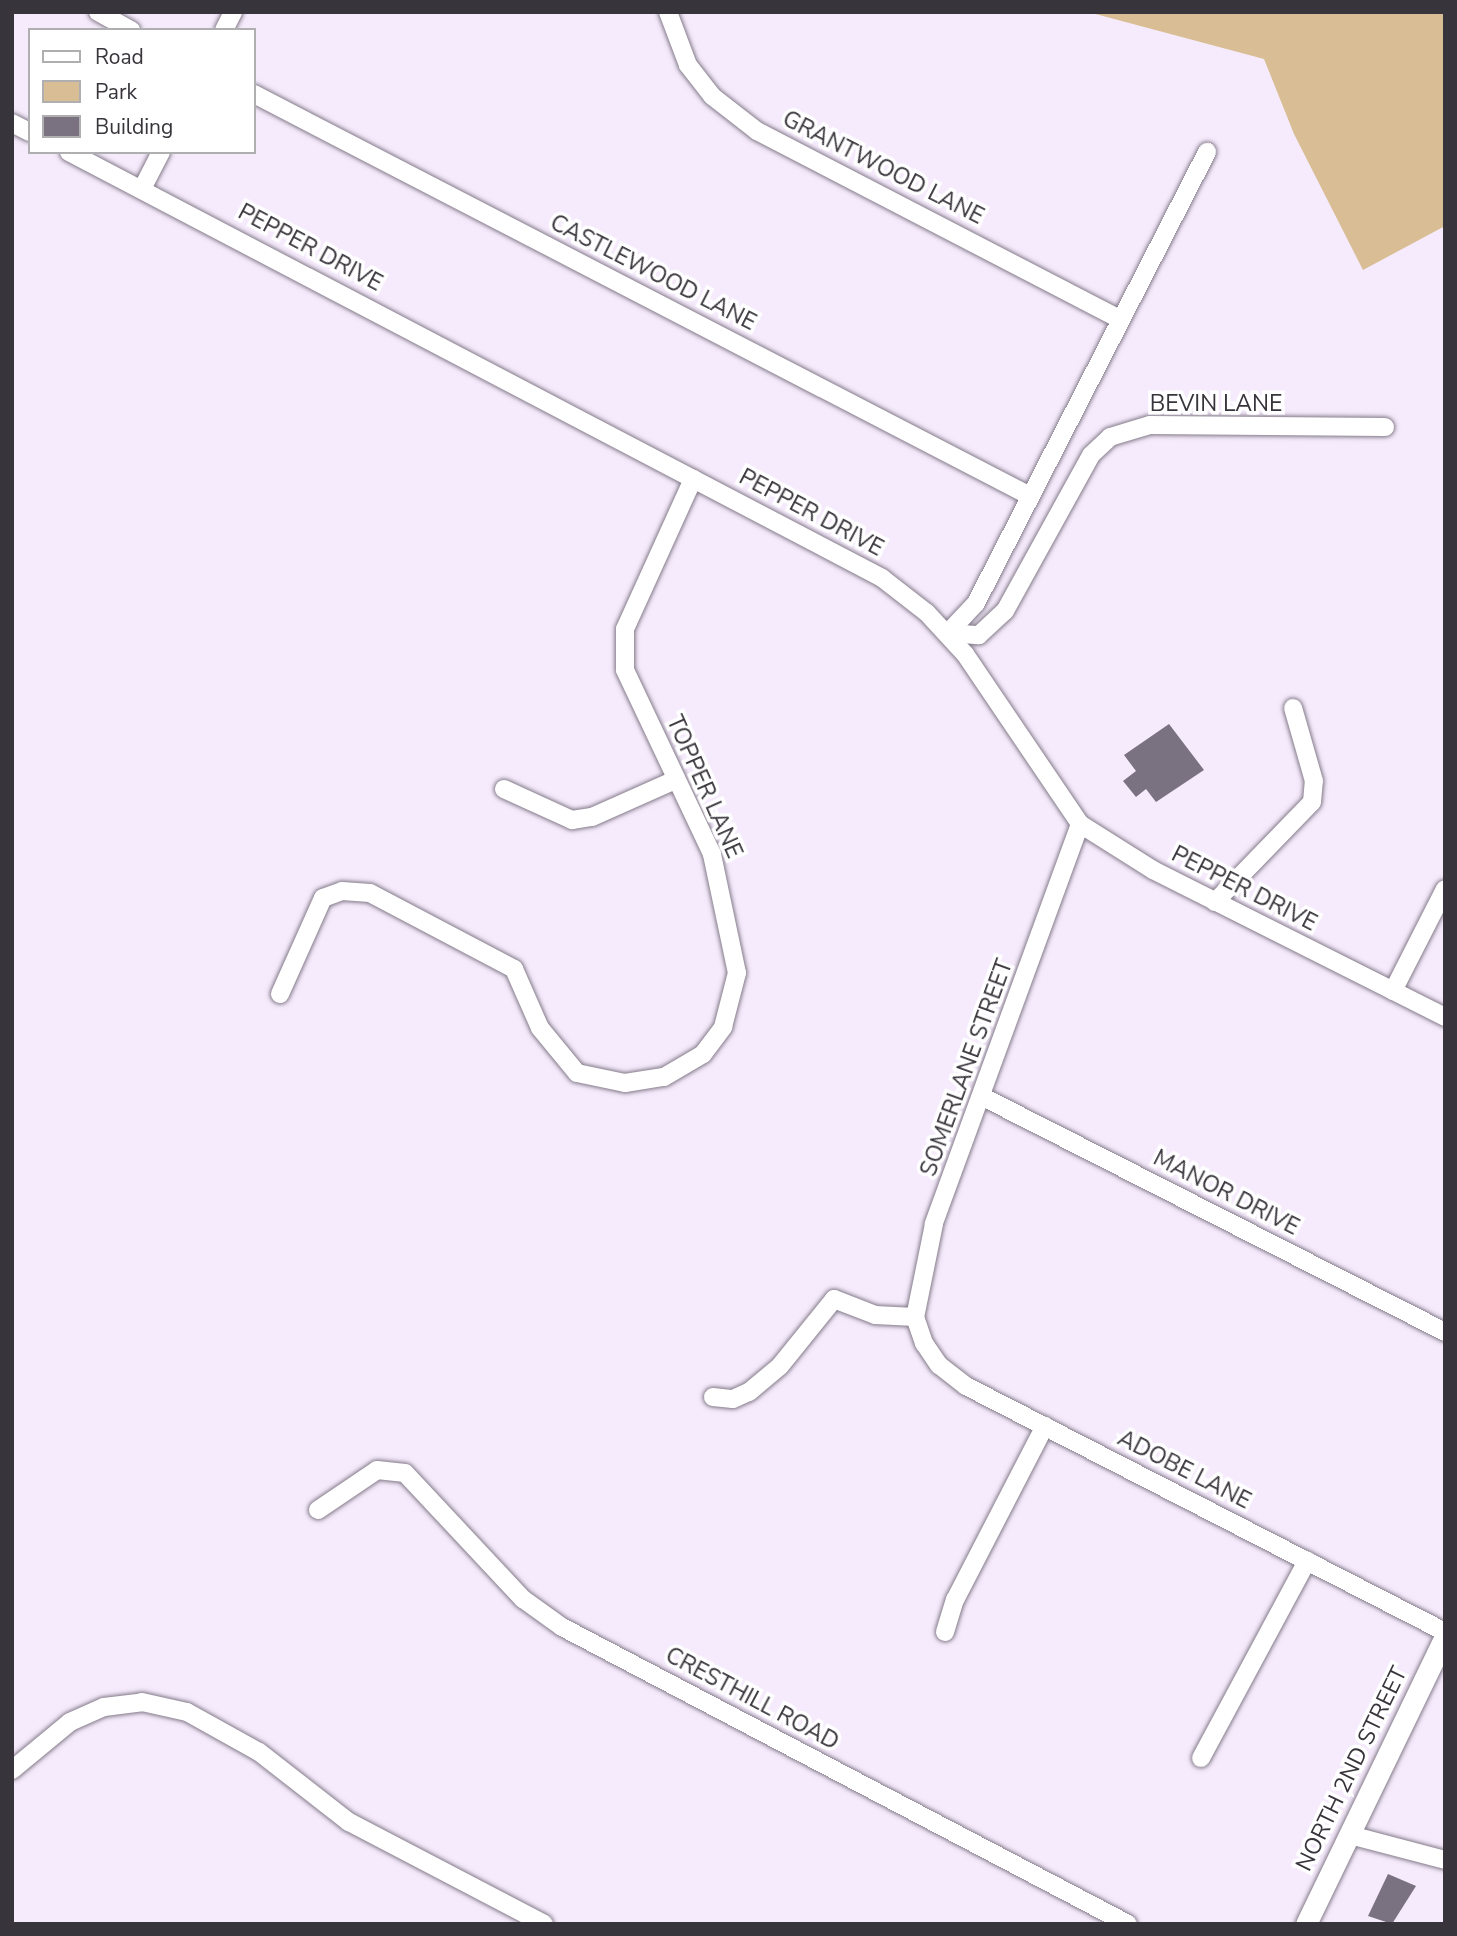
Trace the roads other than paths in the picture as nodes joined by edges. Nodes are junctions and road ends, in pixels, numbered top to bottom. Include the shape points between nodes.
1 (98, 12) edge
2 (233, 12) edge
3 (668, 12) edge
4 (127, 28) edge
5 (225, 28) edge
6 (256, 95) edge
7 (12, 123) edge
8 (28, 131) edge
9 (1207, 152) dead end
10 (73, 154) edge
11 (160, 154) edge
12 (142, 189) junction
13 (1121, 320) junction
14 (1385, 427) dead end
15 (693, 479) junction
16 (1030, 496) junction
17 (947, 633) junction
18 (1293, 708) dead end
19 (675, 780) junction
20 (504, 789) dead end
21 (1080, 824) junction
22 (1445, 889) edge
23 (1215, 902) junction
24 (1393, 991) junction
25 (280, 994) dead end
26 (1445, 1017) edge
27 (985, 1098) junction
28 (917, 1324) junction
29 (1445, 1332) edge
30 (713, 1396) dead end
31 (1045, 1426) junction
32 (318, 1510) dead end
33 (1307, 1561) junction
34 (945, 1632) dead end
35 (1445, 1634) edge
36 (1200, 1758) dead end
37 (12, 1770) edge
38 (1350, 1835) junction
39 (1445, 1860) edge
40 (544, 1924) edge
41 (1128, 1924) edge
42 (1306, 1924) edge

1 - 4 street
2 - 5 street
3 - 13 street, GRANTWOOD LANE via 688,65 712,96 757,131
6 - 16 street, CASTLEWOOD LANE
7 - 8 street
9 - 13 street
10 - 12 street, PEPPER DRIVE
11 - 12 street
12 - 15 street, PEPPER DRIVE
13 - 16 street
14 - 17 street, BEVIN LANE via 1150,425 1110,437 1091,455 1005,611 979,635
15 - 17 street, PEPPER DRIVE via 882,578
15 - 19 street, TOPPER LANE via 625,629 625,670
16 - 17 street via 976,603
17 - 21 street, PEPPER DRIVE
18 - 23 street via 1314,781 1312,802
19 - 20 street via 592,817 572,820
19 - 25 street, TOPPER LANE via 712,854 737,973 723,1027 703,1054 664,1077 625,1083 577,1073 540,1028 514,969 370,893 342,891 323,898
21 - 23 street, PEPPER DRIVE
21 - 27 street, SOMERLANE STREET
22 - 24 street
23 - 24 street, PEPPER DRIVE
24 - 26 street, PEPPER DRIVE
27 - 28 street, SOMERLANE STREET via 934,1224
27 - 29 street, MANOR DRIVE
28 - 30 street via 834,1299 780,1366 749,1392 733,1399
28 - 31 street, ADOBE LANE via 947,1373
31 - 33 street, ADOBE LANE
31 - 34 street via 955,1600
32 - 41 street, CRESTHILL ROAD via 377,1470 390,1470 418,1482 474,1551 523,1600 562,1627
33 - 35 street, ADOBE LANE
33 - 36 street
35 - 38 main road, NORTH 2ND STREET
37 - 40 street via 70,1722 104,1707 142,1702 187,1712 259,1752 349,1822
38 - 39 street
38 - 42 main road, NORTH 2ND STREET

